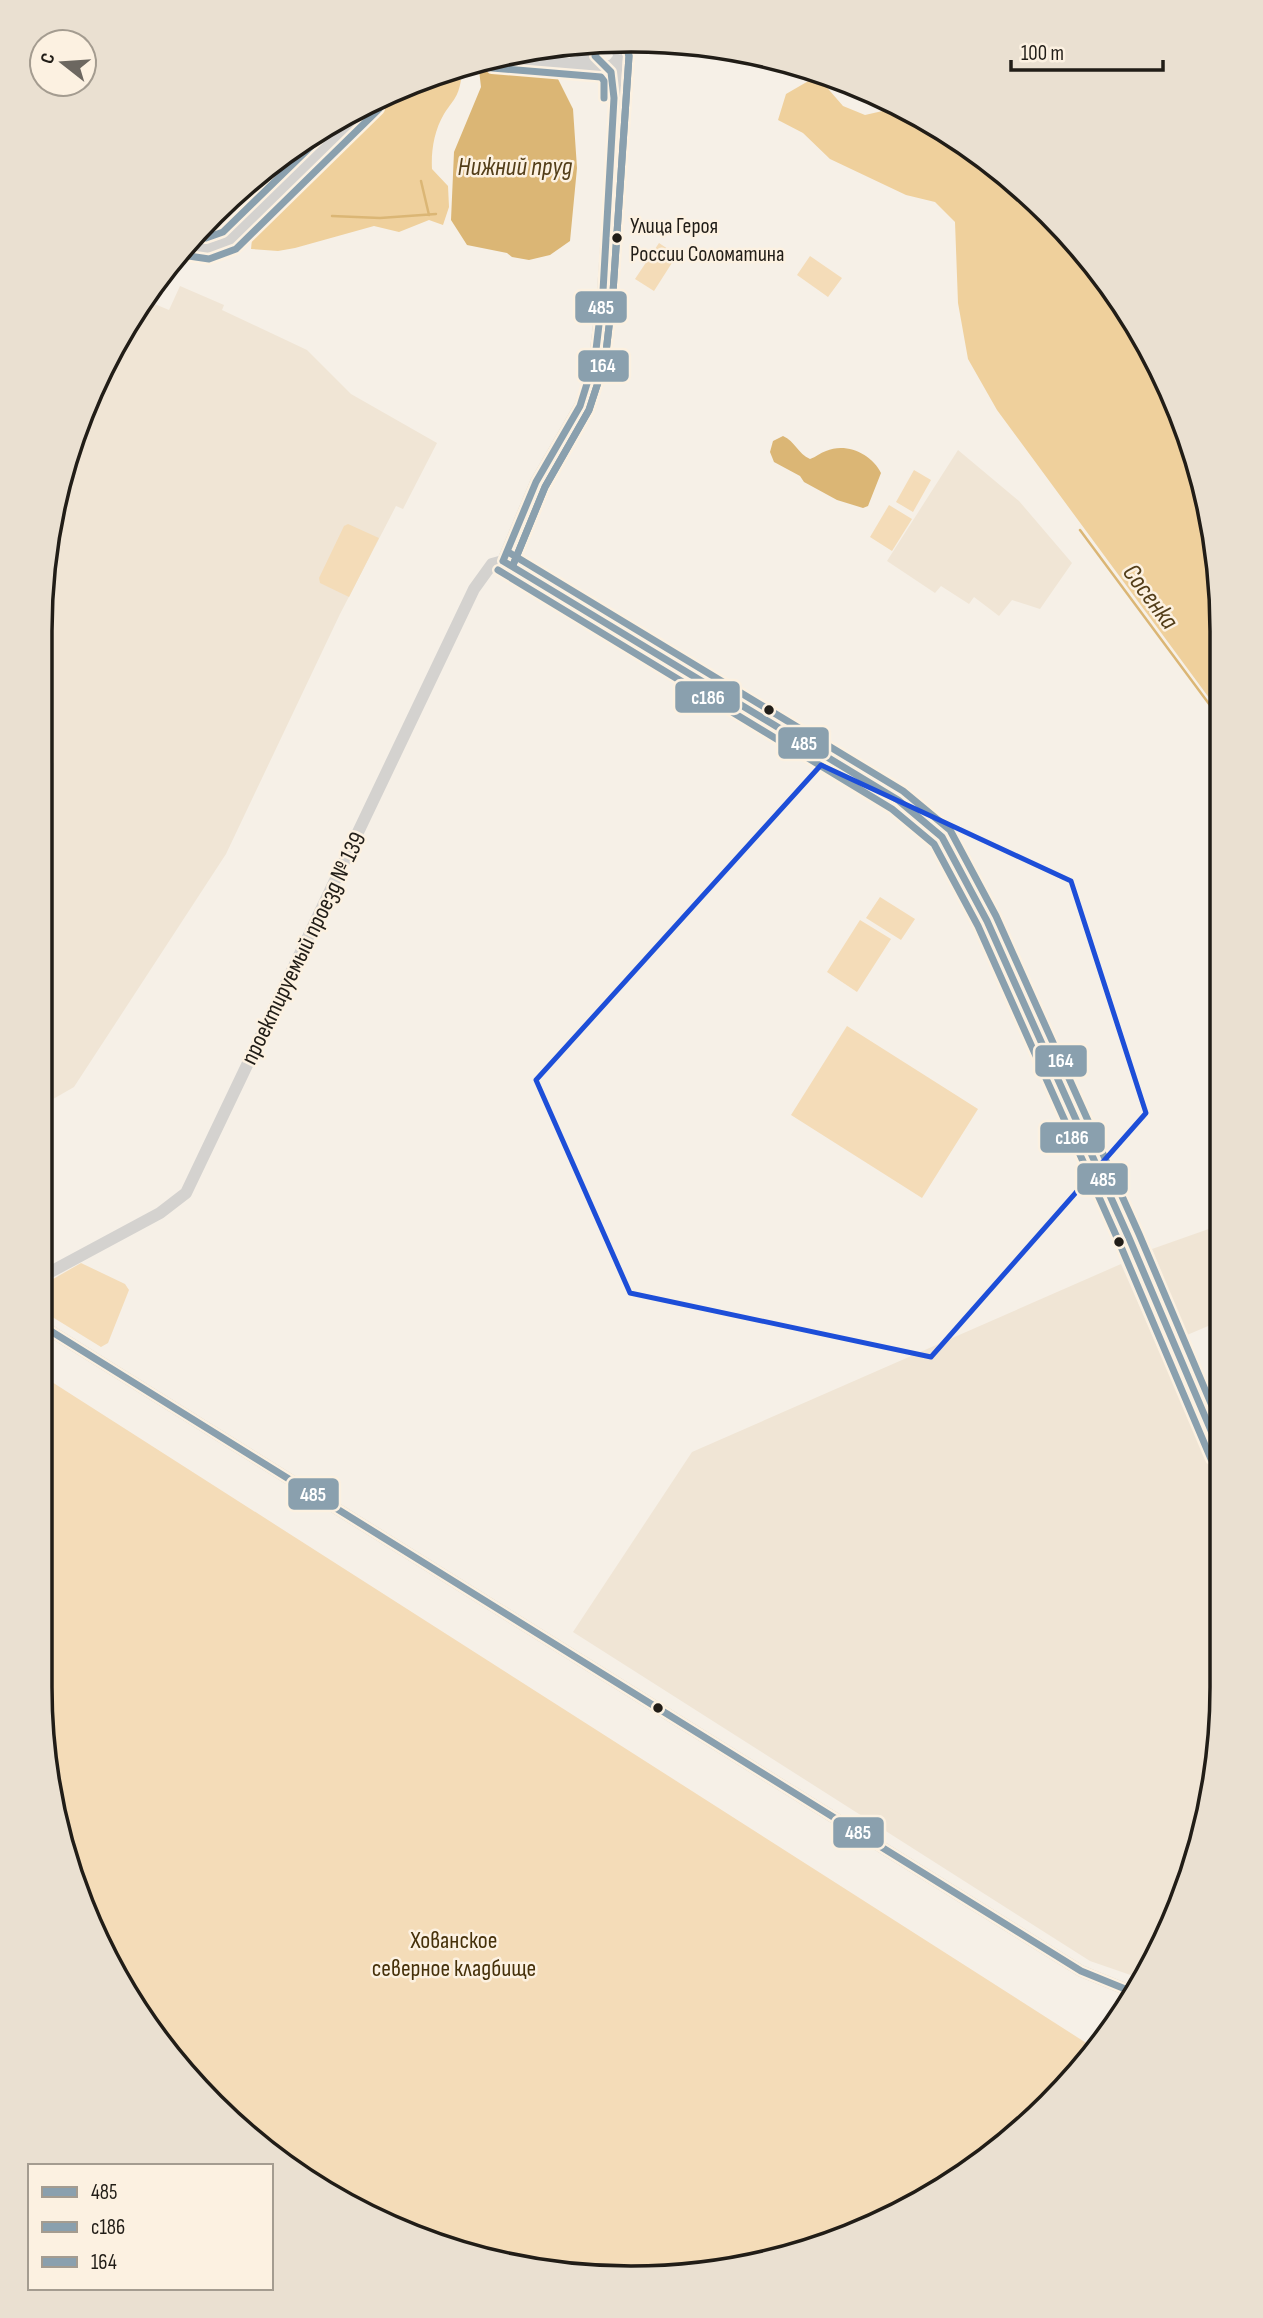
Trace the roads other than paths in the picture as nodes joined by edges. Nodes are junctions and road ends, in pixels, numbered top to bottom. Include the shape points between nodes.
1 (616, 53) edge
2 (616, 53) edge
3 (590, 54) edge
4 (599, 54) edge
5 (536, 61) edge
6 (570, 63) junction
7 (605, 66) junction
8 (614, 98) junction
9 (343, 130) edge
10 (198, 248) edge
11 (503, 561) junction
12 (52, 1272) edge
13 (52, 1332) edge
14 (1210, 1429) edge
15 (1125, 1989) edge

1 - 7 street via 614,65
2 - 8 street
3 - 6 street
4 - 7 street via 597,62
5 - 6 street
6 - 7 street
7 - 8 street via 614,77
8 - 11 street via 603,291 592,370 580,406 536,482
9 - 10 street via 229,241 213,249
11 - 12 street, проектируемый проезд № 139 via 492,564 474,589 186,1193 160,1213
11 - 14 street via 898,800 942,837 986,921
13 - 15 street via 1082,1971

